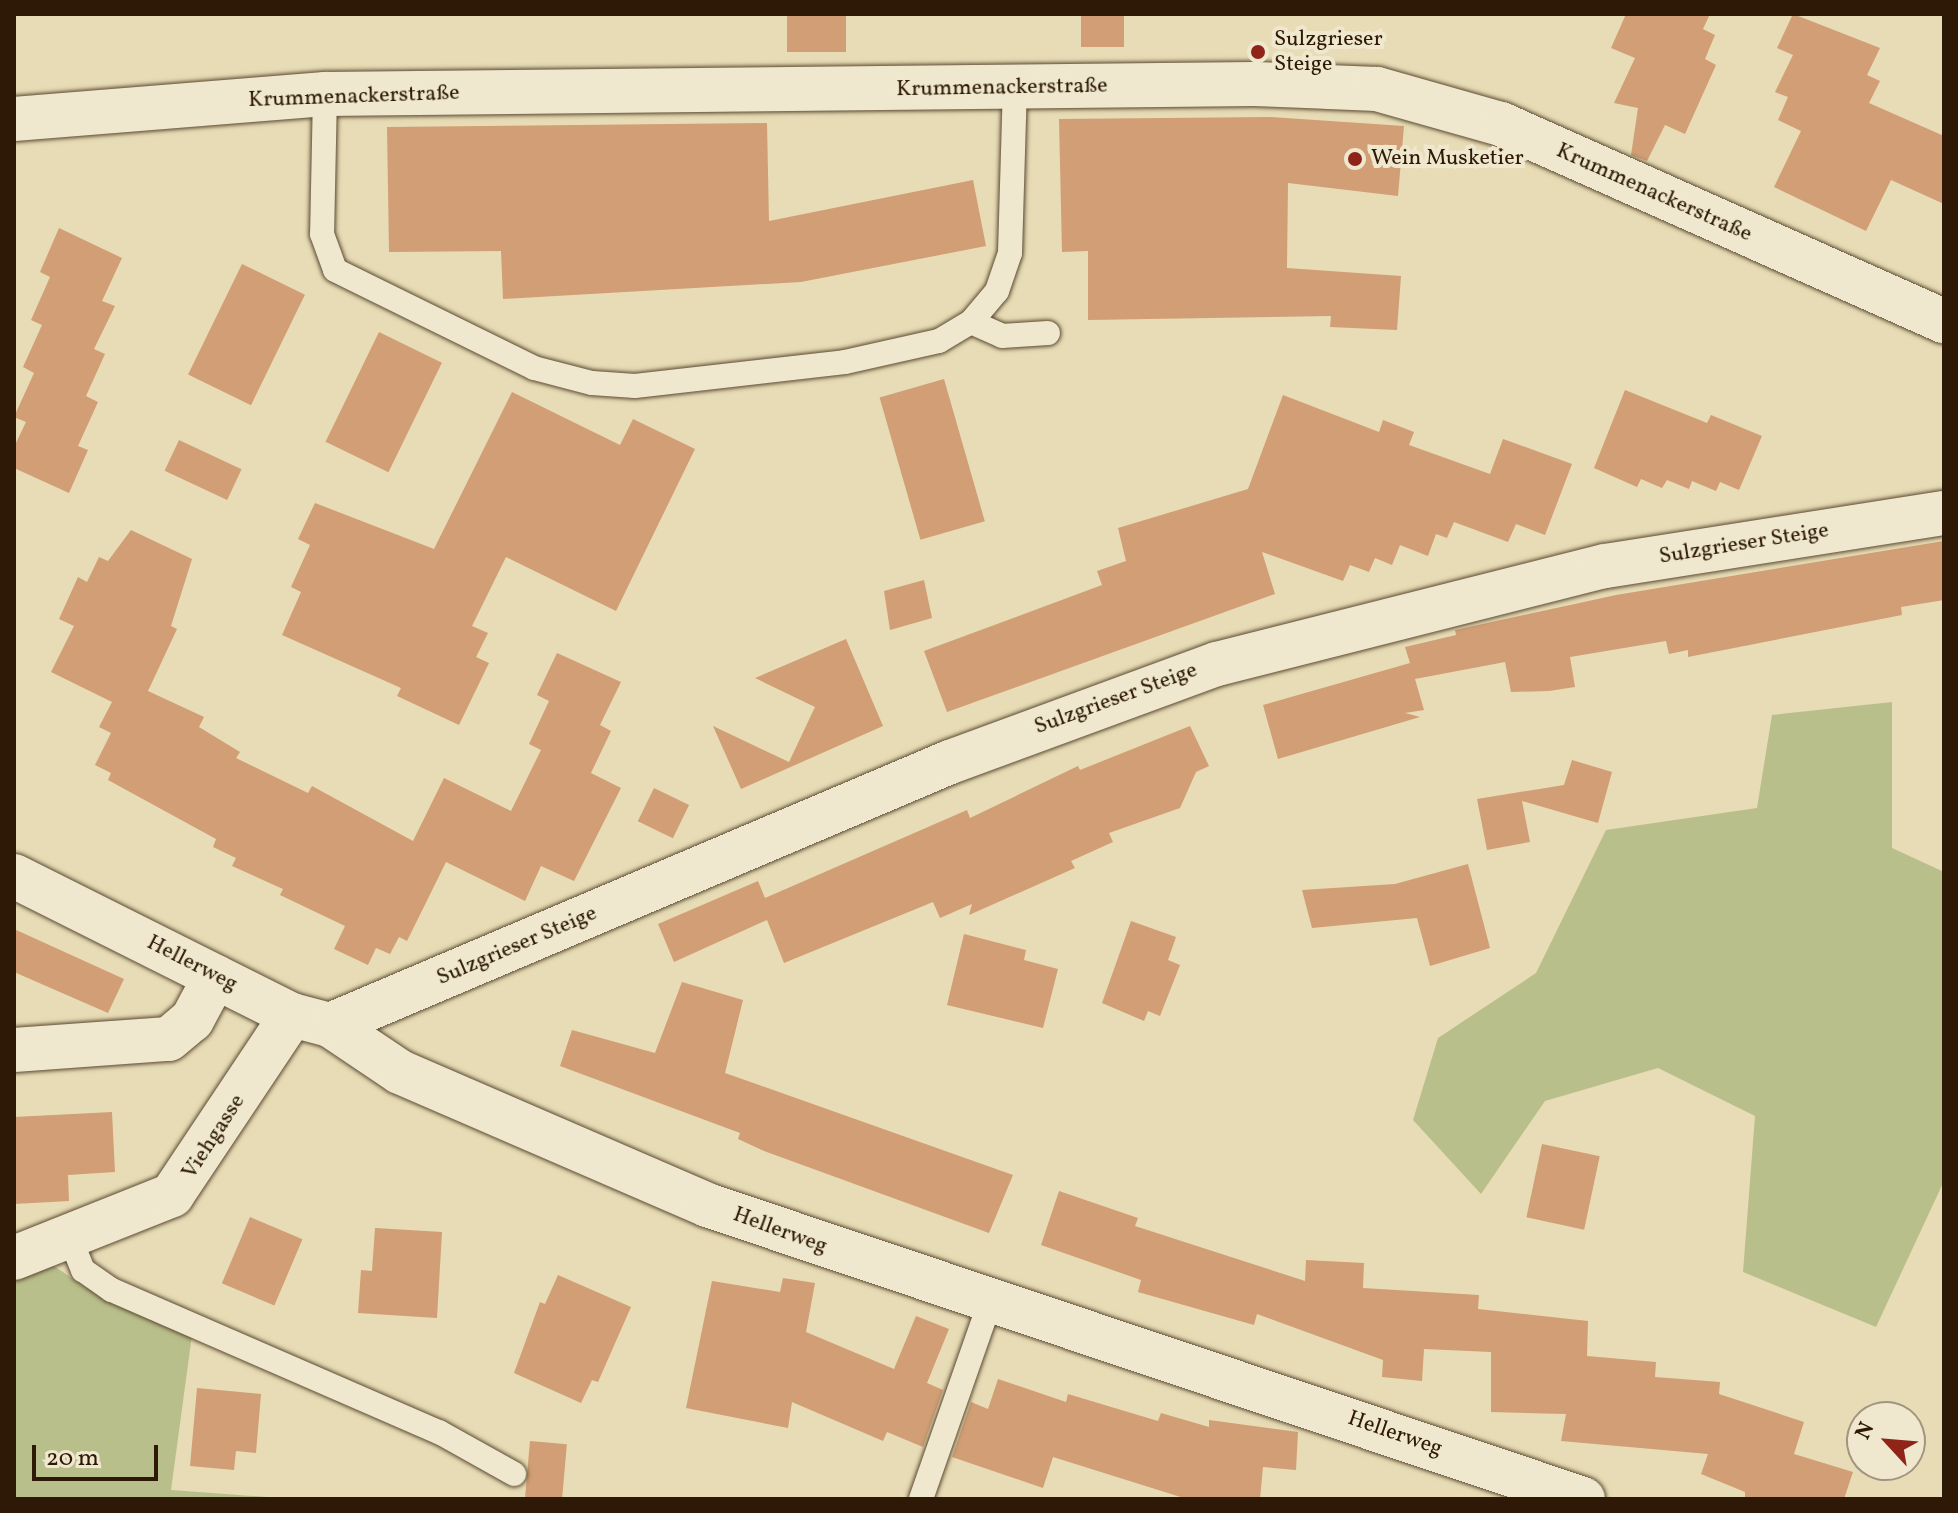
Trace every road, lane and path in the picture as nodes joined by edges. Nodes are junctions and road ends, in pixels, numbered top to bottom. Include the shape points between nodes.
1 (1015, 88) junction
2 (325, 94) junction
3 (14, 119) edge
4 (1944, 321) edge
5 (971, 322) junction
6 (1048, 333) dead end
7 (1944, 513) edge
8 (14, 876) edge
9 (215, 977) junction
10 (311, 1020) junction
11 (14, 1050) edge
12 (70, 1238) junction
13 (14, 1258) edge
14 (990, 1302) junction
15 (514, 1474) dead end
16 (921, 1499) edge
17 (1583, 1499) edge

1 - 2 street, Krummenackerstraße
1 - 4 street, Krummenackerstraße via 1255,84 1412,95 1501,124
1 - 5 lane via 1010,253 997,291
2 - 3 street, Krummenackerstraße
2 - 5 lane via 322,234 335,270 543,371 635,386 808,367 939,341
5 - 6 lane via 1002,336
7 - 10 street, Sulzgrieser Steige via 1605,566 1217,664 950,762
8 - 9 street, Hellerweg
9 - 10 street, Hellerweg
9 - 11 street via 192,1020 169,1039
10 - 12 street, Viehgasse via 183,1185 141,1212
10 - 14 street, Hellerweg via 400,1072 611,1165 776,1231
12 - 13 street, Viehgasse
12 - 15 lane via 83,1270 112,1290 439,1432
14 - 16 lane
14 - 17 street, Hellerweg

